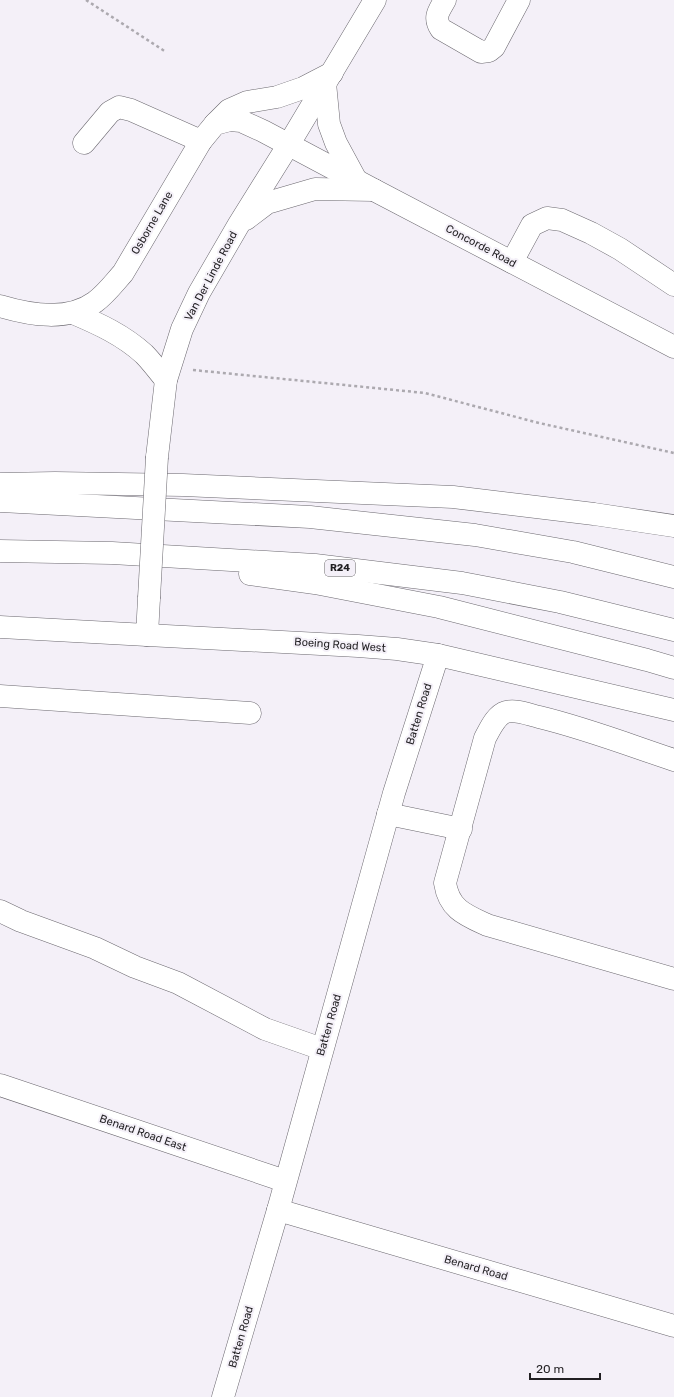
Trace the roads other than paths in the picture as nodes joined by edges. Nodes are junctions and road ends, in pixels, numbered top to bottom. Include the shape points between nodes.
1 (376, 0) edge
2 (445, 0) edge
3 (519, 0) edge
4 (329, 78) junction
5 (215, 124) junction
6 (200, 141) junction
7 (84, 144) dead end
8 (289, 144) junction
9 (365, 185) junction
10 (239, 224) junction
11 (512, 262) junction
12 (674, 285) edge
13 (0, 306) edge
14 (73, 313) junction
15 (674, 347) edge
16 (168, 373) junction
17 (0, 484) edge
18 (0, 500) edge
19 (674, 526) edge
20 (0, 551) edge
21 (112, 553) junction
22 (674, 577) edge
23 (0, 626) edge
24 (674, 630) edge
25 (147, 635) junction
26 (438, 654) junction
27 (674, 668) edge
28 (0, 696) edge
29 (674, 710) edge
30 (250, 714) dead end
31 (674, 760) edge
32 (388, 814) junction
33 (461, 829) junction
34 (0, 911) edge
35 (674, 979) edge
36 (322, 1049) junction
37 (0, 1084) edge
38 (285, 1181) junction
39 (278, 1210) junction
40 (674, 1326) edge
41 (223, 1397) edge

1 - 4 main road, Van Der Linde Road
2 - 3 main road via 436,17 437,24 441,29 481,52 494,47
4 - 5 main road, Osborne Lane via 284,95 247,102 229,110
4 - 8 main road, Van Der Linde Road
4 - 9 main road via 329,124 336,143
5 - 6 main road, Osborne Lane
5 - 8 main road via 230,120 241,121
6 - 7 main road via 131,110 119,108 110,112
6 - 14 main road, Osborne Lane via 123,273 94,303
8 - 9 main road, Concorde Road
8 - 10 main road, Van Der Linde Road
9 - 10 main road via 315,189 267,203
9 - 11 main road, Concorde Road
10 - 16 main road, Van Der Linde Road via 192,308 182,329
11 - 12 main road via 532,225 547,218 562,220 620,249
11 - 15 main road, Concorde Road
13 - 14 main road, Osborne Lane via 49,315
14 - 16 main road via 122,336
16 - 25 main road, Van Der Linde Road, bridge via 157,458
17 - 19 main road via 183,485 453,497
18 - 22 main road via 310,517 468,534 573,552
20 - 21 main road, R24
21 - 24 main road, R24 via 315,565 462,583 560,602
21 - 27 main road via 315,583 439,607
23 - 25 main road, Boeing Road West
25 - 26 main road, Boeing Road West via 358,646
26 - 29 main road, Boeing Road West
26 - 32 main road, Batten Road
28 - 30 main road
31 - 33 main road via 562,723 520,712 506,712 498,717 485,738
32 - 33 main road
32 - 36 main road, Batten Road
33 - 35 main road via 445,883 452,903 465,915 487,925
34 - 36 main road via 178,983 265,1029
36 - 38 main road, Batten Road
37 - 38 main road, Benard Road East
38 - 39 main road, Batten Road
39 - 40 main road, Benard Road
39 - 41 main road, Batten Road

